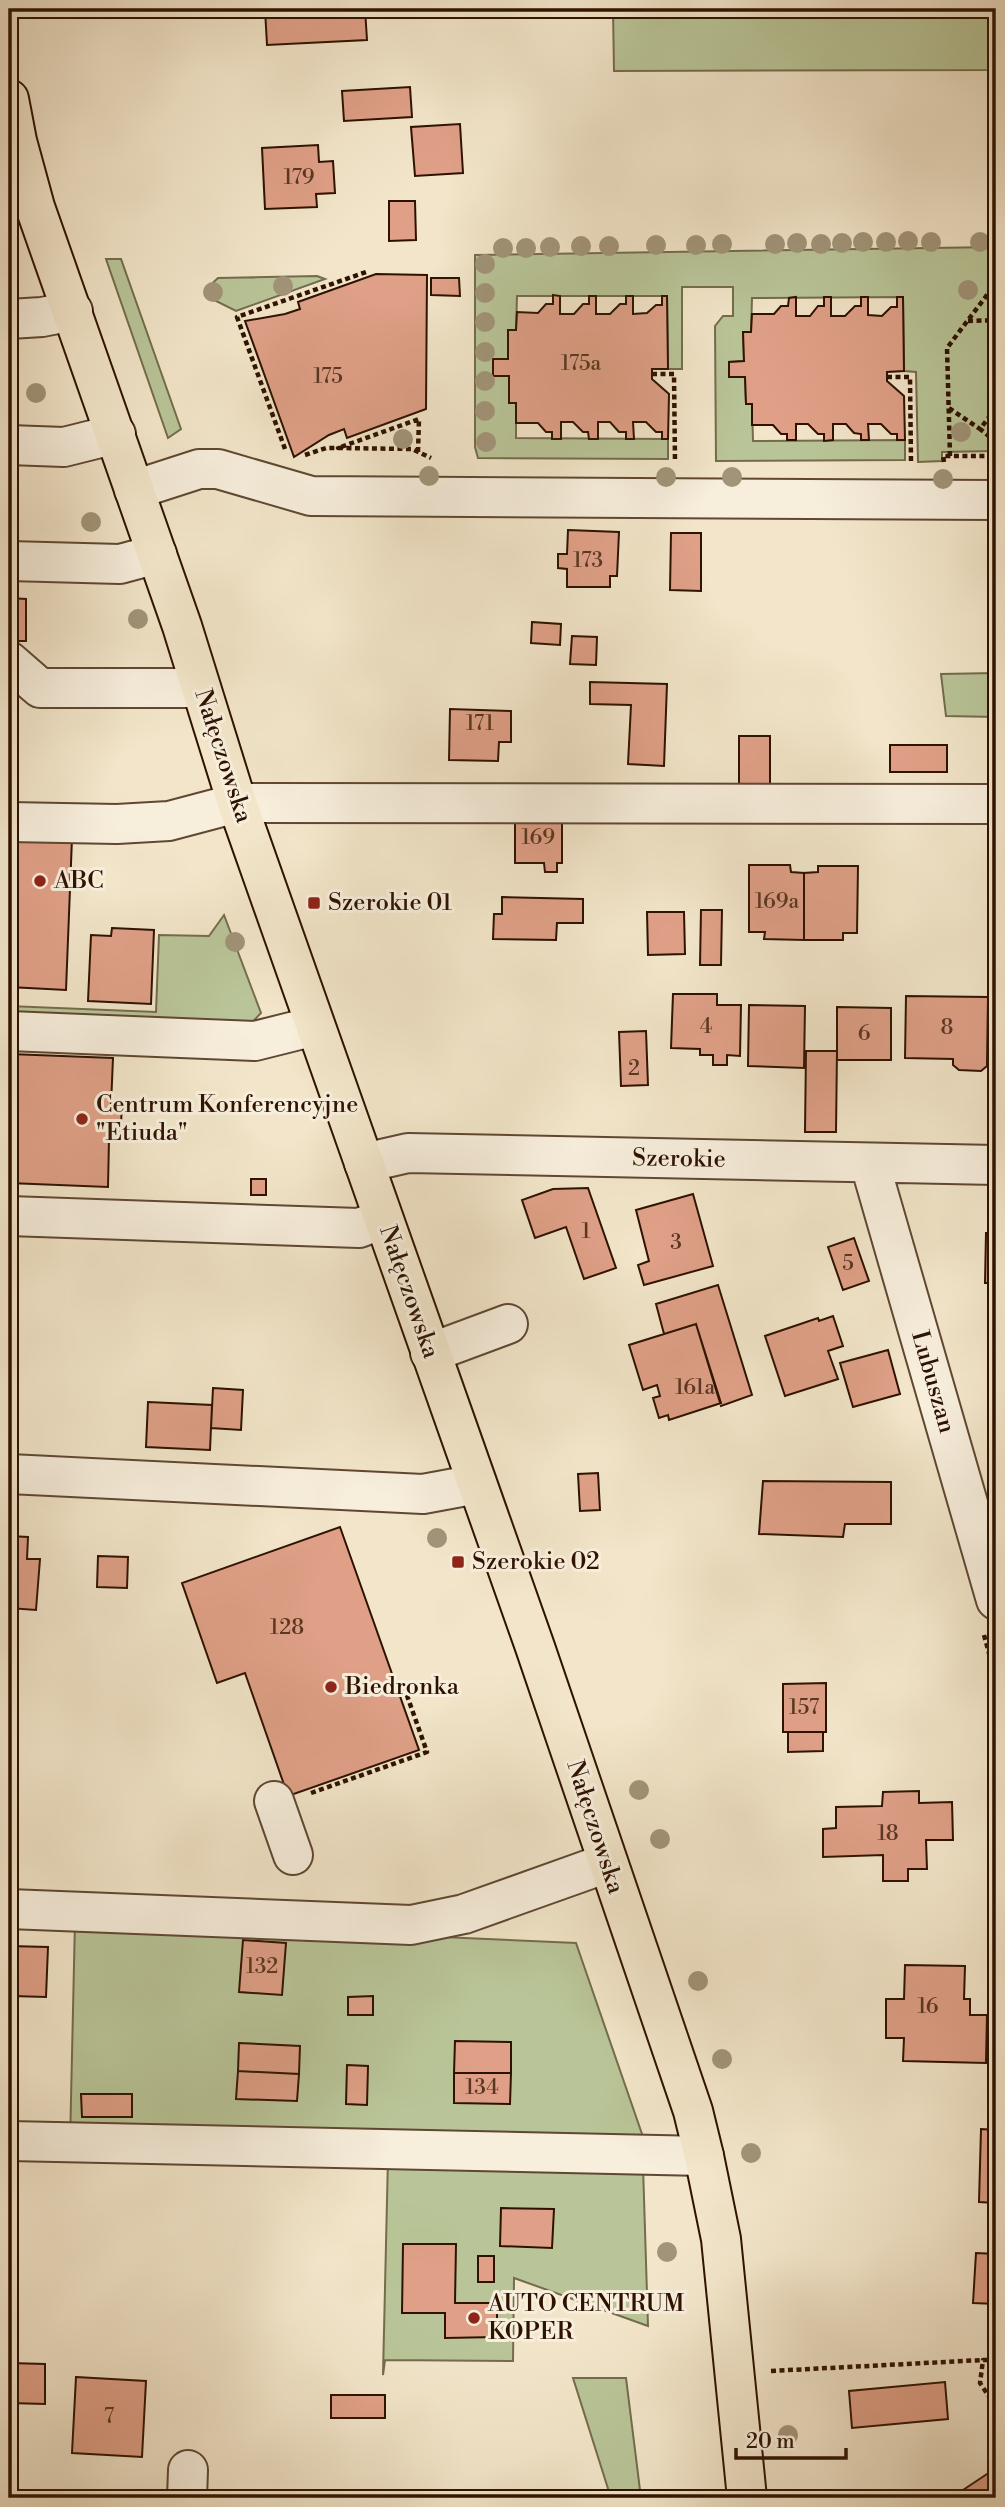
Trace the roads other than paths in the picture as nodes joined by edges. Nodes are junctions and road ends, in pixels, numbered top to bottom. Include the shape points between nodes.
1 (9, 99) edge
2 (73, 311) junction
3 (9, 319) edge
4 (116, 435) junction
5 (9, 444) edge
6 (134, 489) junction
7 (996, 500) edge
8 (157, 554) junction
9 (9, 561) edge
10 (9, 661) edge
11 (201, 688) junction
12 (237, 803) junction
13 (996, 804) edge
14 (9, 822) edge
15 (315, 1026) junction
16 (9, 1031) edge
17 (364, 1163) junction
18 (870, 1164) junction
19 (996, 1165) edge
20 (9, 1216) edge
21 (383, 1219) junction
22 (508, 1324) dead end
23 (430, 1353) junction
24 (9, 1474) edge
25 (477, 1484) junction
26 (996, 1601) edge
27 (289, 1798) road end
28 (293, 1855) dead end
29 (607, 1863) junction
30 (9, 1909) edge
31 (9, 2141) edge
32 (704, 2156) junction
33 (747, 2498) edge

1 - 2 main road, Nałęczowska via 36,207
2 - 3 street
2 - 4 main road, Nałęczowska
4 - 5 street via 64,447
4 - 6 main road, Nałęczowska
6 - 7 street via 199,469 218,469 311,496
6 - 8 main road, Nałęczowska
8 - 9 street via 120,564
8 - 11 main road, Nałęczowska
10 - 11 street via 40,688
11 - 12 main road, Nałęczowska
12 - 13 street
12 - 14 street via 169,821
12 - 15 main road, Nałęczowska
15 - 16 street via 255,1041
15 - 17 main road, Nałęczowska
17 - 18 street, Szerokie via 408,1153
17 - 21 main road, Nałęczowska
18 - 19 street, Szerokie
18 - 26 street, Lubuszan
20 - 21 street via 359,1228
21 - 23 main road, Nałęczowska
22 - 23 street
23 - 25 main road, Nałęczowska
24 - 25 street via 423,1494
25 - 29 main road, Nałęczowska
27 - 28 street
29 - 30 street via 464,1914 411,1925
29 - 32 main road, Nałęczowska
31 - 32 street
32 - 33 main road, Nałęczowska via 721,2239

